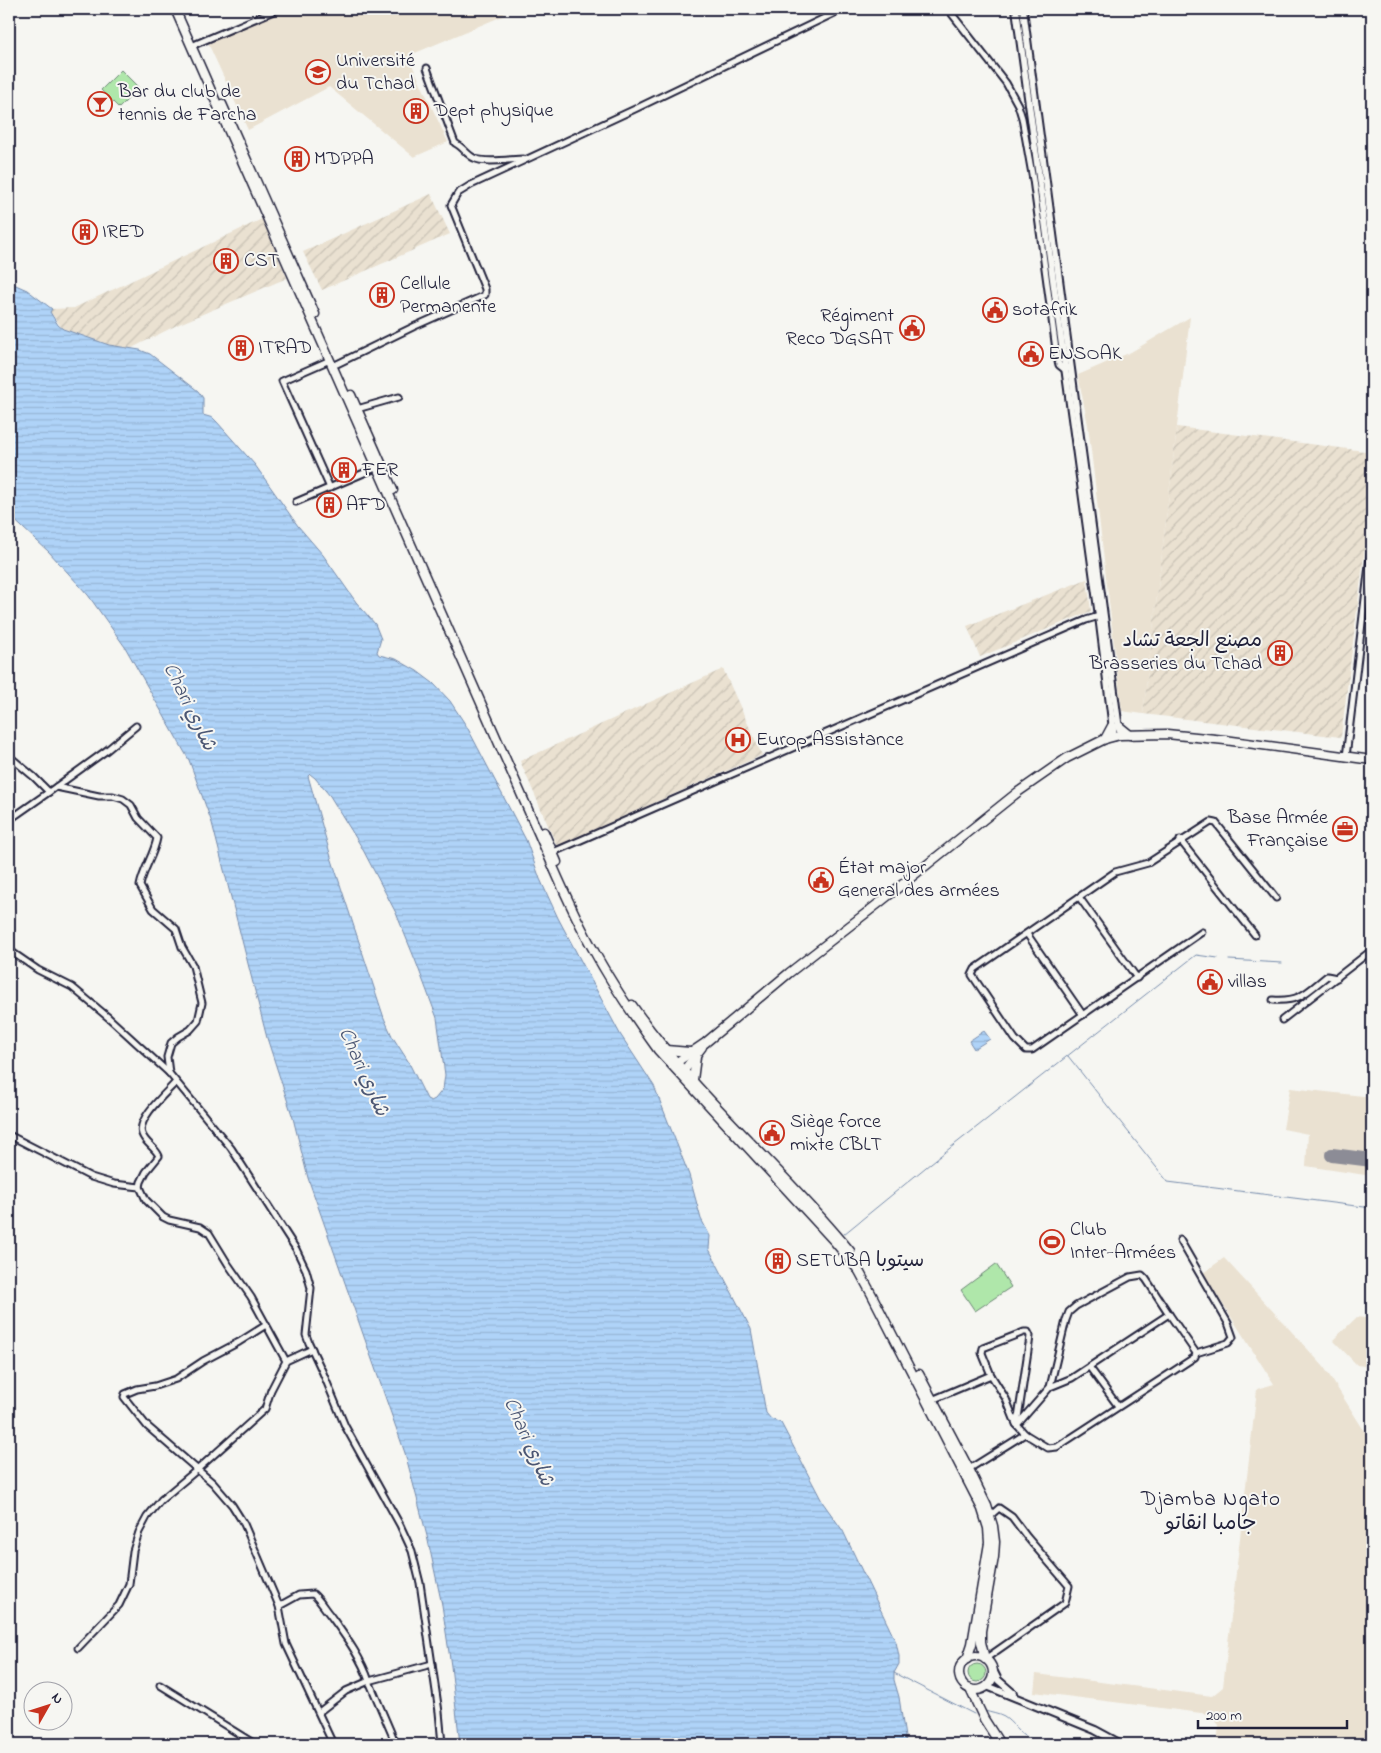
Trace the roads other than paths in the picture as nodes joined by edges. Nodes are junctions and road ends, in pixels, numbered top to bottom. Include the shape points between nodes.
1 (175, 9) edge
2 (180, 9) edge
3 (278, 9) edge
4 (843, 9) edge
5 (948, 9) edge
6 (1016, 9) edge
7 (1023, 9) edge
8 (833, 11) edge
9 (196, 44) junction
10 (427, 68) dead end
11 (220, 104) junction
12 (526, 159) junction
13 (333, 362) junction
14 (1067, 369) junction
15 (399, 397) dead end
16 (357, 409) junction
17 (379, 466) junction
18 (330, 488) junction
19 (296, 502) dead end
20 (1372, 540) edge
21 (1102, 615) junction
22 (136, 726) dead end
23 (1116, 726) junction
24 (1130, 735) junction
25 (1117, 736) junction
26 (1105, 739) junction
27 (9, 756) edge
28 (1346, 757) junction
29 (1372, 760) edge
30 (56, 787) junction
31 (48, 792) junction
32 (9, 820) edge
33 (1180, 840) junction
34 (550, 853) junction
35 (1079, 897) junction
36 (1276, 898) dead end
37 (1202, 932) dead end
38 (1027, 934) junction
39 (1255, 935) dead end
40 (9, 950) edge
41 (1372, 950) edge
42 (1137, 978) junction
43 (1337, 978) junction
44 (1274, 1000) dead end
45 (1083, 1015) junction
46 (1282, 1020) dead end
47 (666, 1050) junction
48 (694, 1054) junction
49 (675, 1064) junction
50 (169, 1073) junction
51 (682, 1073) junction
52 (693, 1080) junction
53 (176, 1082) junction
54 (9, 1135) edge
55 (140, 1187) junction
56 (1180, 1240) dead end
57 (1169, 1314) junction
58 (266, 1325) junction
59 (312, 1349) junction
60 (1196, 1353) junction
61 (286, 1362) junction
62 (1090, 1368) junction
63 (991, 1375) junction
64 (1050, 1387) junction
65 (933, 1404) junction
66 (1118, 1406) junction
67 (1017, 1425) junction
68 (1025, 1434) junction
69 (198, 1469) junction
70 (969, 1469) junction
71 (990, 1516) junction
72 (279, 1606) junction
73 (78, 1648) dead end
74 (967, 1659) junction
75 (985, 1659) junction
76 (432, 1664) junction
77 (993, 1670) junction
78 (370, 1681) junction
79 (160, 1685) dead end
80 (985, 1687) junction
81 (970, 1689) junction
82 (1024, 1701) junction
83 (979, 1705) junction
84 (319, 1712) junction
85 (255, 1744) edge
86 (333, 1744) edge
87 (396, 1744) edge
88 (442, 1744) edge
89 (1000, 1744) edge
90 (1121, 1744) edge

1 - 11 main road
2 - 9 main road
3 - 9 street
4 - 8 street
5 - 14 street via 1006,83 1018,105 1033,180 1057,357 1059,365
6 - 14 street
7 - 14 street
8 - 12 street
9 - 11 main road
10 - 12 street via 455,143 474,159
11 - 13 main road
12 - 13 street via 458,193 451,205 485,295
13 - 16 main road
13 - 17 main road
13 - 18 street via 282,381
14 - 21 street
15 - 16 street
16 - 17 main road
17 - 18 street
17 - 34 main road
18 - 19 street
20 - 28 street
21 - 23 street
21 - 34 street
22 - 30 street
23 - 24 main road
23 - 25 street
23 - 26 main road
24 - 25 main road
24 - 28 main road via 1167,734 1226,740
25 - 26 main road
26 - 48 main road via 1067,758 1018,792 789,972
27 - 31 street
28 - 29 main road
30 - 31 street
30 - 50 street via 123,799 157,838 140,886 153,909 176,929 193,966 202,1003 198,1021 171,1043 167,1057
31 - 32 street
33 - 35 street via 1148,862 1115,872
33 - 36 street via 1211,822 1216,823
33 - 39 street
34 - 47 main road via 606,963
34 - 49 main road via 594,952 636,1020 658,1050
35 - 38 street
35 - 42 street
37 - 42 street
38 - 45 street
38 - 45 street via 975,969 972,975 1015,1040 1026,1050 1032,1050
40 - 50 street via 38,970 72,987
41 - 43 street
42 - 45 street
43 - 44 street via 1327,976 1302,996 1288,1001
43 - 46 street
47 - 48 main road
47 - 49 main road
48 - 49 main road
48 - 51 main road
48 - 52 main road
49 - 51 main road
50 - 53 street
51 - 52 main road
51 - 65 main road via 859,1271
52 - 65 main road via 834,1231 862,1268
53 - 55 street via 141,1123 142,1135 159,1156 146,1172
53 - 59 street via 231,1148 296,1249 311,1288 306,1335
54 - 55 street via 91,1177
55 - 58 street via 151,1206 163,1217 200,1227 209,1234
56 - 60 street via 1233,1337 1228,1343
57 - 60 street
57 - 62 street
57 - 64 street via 1142,1275 1130,1277 1076,1306 1066,1320
58 - 61 street
58 - 69 street via 176,1379 125,1394 124,1397 147,1426
59 - 61 street
59 - 76 street via 345,1426 412,1551
60 - 66 street via 1178,1370
61 - 69 street via 264,1409
62 - 64 street
62 - 66 street
63 - 65 street
63 - 67 street
63 - 67 street via 983,1348 1024,1332 1029,1333
64 - 67 street
65 - 70 main road
65 - 74 main road via 988,1528 988,1556
66 - 68 street via 1054,1449
67 - 68 street
68 - 70 street
69 - 72 street via 222,1491 244,1524
69 - 73 street via 146,1517 133,1551 129,1584 119,1605
70 - 71 main road
71 - 75 main road via 995,1542 981,1631
71 - 75 street via 999,1508 1012,1517 1069,1586 1065,1603
72 - 78 street via 307,1593 317,1597 346,1637
72 - 84 street via 286,1644
74 - 75 main road via 976,1656
74 - 81 main road via 961,1666 960,1676
75 - 77 main road
76 - 78 street
76 - 88 street
77 - 80 main road via 992,1679
77 - 82 street via 1005,1687
78 - 84 street via 346,1691
78 - 87 street
79 - 85 street
80 - 81 main road
80 - 82 street
80 - 83 main road
81 - 83 main road
82 - 90 street
83 - 89 main road
84 - 86 street

